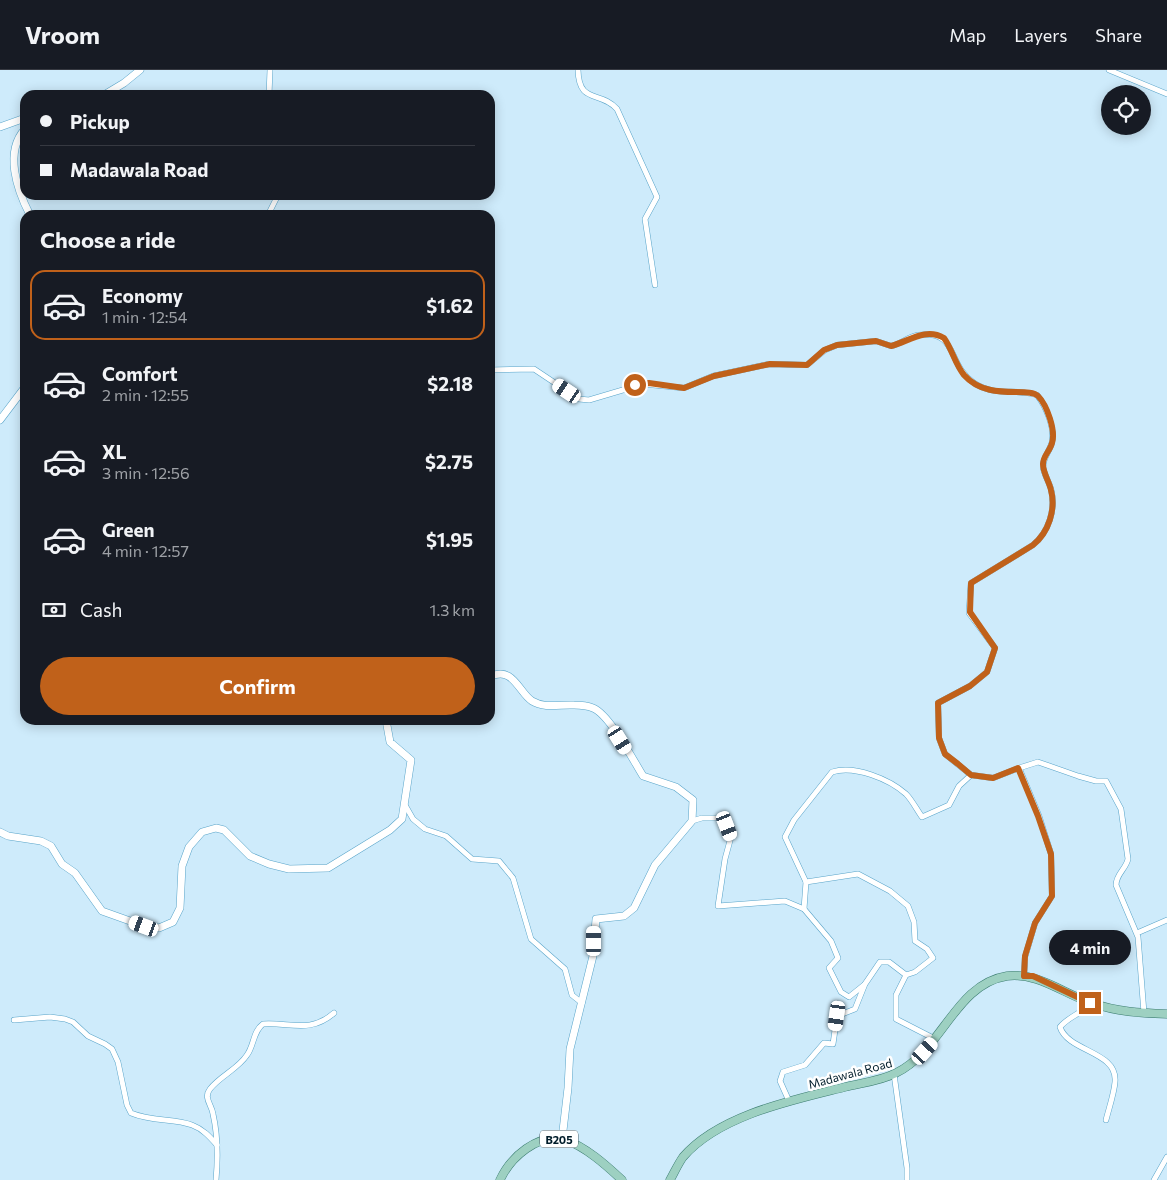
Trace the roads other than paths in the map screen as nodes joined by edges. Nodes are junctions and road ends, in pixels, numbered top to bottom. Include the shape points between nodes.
1 (140, 70) edge
2 (270, 70) edge
3 (578, 70) edge
4 (1109, 70) edge
5 (112, 90) edge
6 (269, 90) edge
7 (1167, 94) edge
8 (20, 120) edge
9 (0, 127) edge
10 (20, 136) edge
11 (20, 196) edge
12 (655, 285) dead end
13 (495, 370) edge
14 (20, 394) edge
15 (0, 420) edge
16 (495, 677) edge
17 (387, 725) edge
18 (1018, 768) junction
19 (971, 775) junction
20 (405, 805) junction
21 (692, 821) junction
22 (0, 832) edge
23 (806, 882) junction
24 (804, 909) junction
25 (1167, 920) edge
26 (1137, 934) junction
27 (906, 975) junction
28 (1024, 976) junction
29 (865, 984) junction
30 (582, 1003) junction
31 (1090, 1003) junction
32 (334, 1013) dead end
33 (1144, 1013) junction
34 (1167, 1014) edge
35 (14, 1020) dead end
36 (936, 1039) junction
37 (894, 1074) junction
38 (789, 1101) junction
39 (1106, 1120) dead end
40 (562, 1139) junction
41 (217, 1145) junction
42 (1167, 1157) edge
43 (216, 1180) edge
44 (500, 1180) edge
45 (622, 1180) edge
46 (670, 1180) edge
47 (907, 1180) edge
48 (1154, 1180) edge

1 - 5 street
2 - 6 street
3 - 12 street via 584,92 618,109 657,197 645,220
4 - 7 street
8 - 9 street
10 - 11 street via 14,144
13 - 19 street via 534,369 579,399 589,400 643,384 684,388 714,376 770,364 807,365 824,350 837,345 876,341 891,346 919,335 940,336 946,340 964,375 989,391 1037,395 1053,433 1043,461 1054,501 1047,527 1033,545 971,583 970,612 995,648 987,672 970,686 938,703 939,738 945,754
14 - 15 street
16 - 21 street via 513,678 532,701 554,707 594,708 613,726 643,776 676,787 693,800
17 - 20 street via 390,742 411,760
18 - 19 street via 993,778
18 - 26 street via 1038,762 1096,782 1106,781 1120,809 1128,859 1116,885
18 - 28 street via 1051,854 1052,896 1035,923 1025,956
19 - 23 street via 949,805 922,817 906,794 870,773 832,772 794,820 785,837
20 - 22 street via 402,820 390,830 328,868 289,869 270,864 250,856 224,830 216,828 202,832 189,846 182,866 180,908 173,922 159,928 102,911 51,846
20 - 30 street via 425,829 446,836 472,859 499,861 513,878 532,939 565,969 572,995
21 - 24 street via 722,818 731,837 718,906 785,901
21 - 30 street via 655,865 634,908 624,916 596,919 593,956
23 - 24 street
23 - 27 street via 858,874 908,906 914,922 915,941 933,958 916,972
24 - 29 street via 831,941 838,958 829,968 841,992 849,996
25 - 26 street
26 - 33 street
27 - 29 street via 889,962 880,962
27 - 36 street via 896,995 896,1019
28 - 31 main road, Madawala Road via 1033,976
28 - 36 main road, Madawala Road via 996,978 976,988
29 - 38 street via 856,1009 837,1016 833,1044 824,1043 806,1065 783,1072 780,1081
30 - 40 street via 570,1049
31 - 33 main road, Madawala Road
31 - 39 street via 1084,1012 1060,1027 1063,1035 1094,1052 1114,1072 1116,1080
32 - 41 street via 324,1022 312,1025 267,1024 258,1027 248,1054 207,1094
33 - 34 main road, Madawala Road
35 - 41 street via 50,1017 73,1022 83,1032 112,1049 122,1073 131,1113 192,1125 205,1132
36 - 37 main road, Madawala Road via 915,1063
37 - 38 main road, Madawala Road
37 - 47 street
38 - 46 main road, Madawala Road via 767,1107 716,1132 683,1158
40 - 44 main road, B205 via 525,1148 508,1163
40 - 45 main road, B205 via 577,1146
41 - 43 street
42 - 48 street

